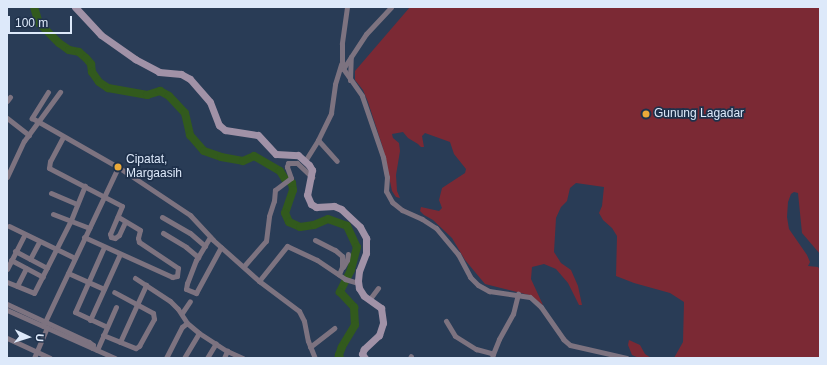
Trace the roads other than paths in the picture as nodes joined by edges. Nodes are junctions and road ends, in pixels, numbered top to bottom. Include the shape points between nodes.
1 (75, 7) edge
2 (348, 7) edge
3 (391, 7) edge
4 (351, 56) junction
5 (342, 67) junction
6 (350, 80) junction
7 (48, 92) dead end
8 (60, 92) dead end
9 (7, 118) edge
10 (38, 122) junction
11 (29, 134) junction
12 (63, 137) junction
13 (318, 140) junction
14 (307, 158) junction
15 (338, 161) dead end
16 (118, 166) junction
17 (7, 177) edge
18 (312, 177) junction
19 (85, 186) junction
20 (51, 193) dead end
21 (104, 197) junction
22 (77, 204) junction
23 (53, 214) dead end
24 (162, 216) dead end
25 (118, 217) junction
26 (71, 220) junction
27 (125, 222) junction
28 (9, 226) dead end
29 (90, 228) junction
30 (163, 233) dead end
31 (24, 235) junction
32 (84, 237) junction
33 (210, 237) junction
34 (315, 240) dead end
35 (39, 242) junction
36 (205, 246) junction
37 (104, 247) junction
38 (221, 247) junction
39 (57, 249) junction
40 (15, 252) junction
41 (120, 254) junction
42 (348, 254) dead end
43 (198, 257) junction
44 (75, 258) junction
45 (30, 259) junction
46 (11, 260) junction
47 (244, 266) junction
48 (26, 268) junction
49 (47, 268) junction
50 (342, 268) junction
51 (7, 269) edge
52 (68, 273) junction
53 (340, 274) junction
54 (43, 277) junction
55 (135, 278) dead end
56 (259, 281) junction
57 (7, 282) edge
58 (88, 282) junction
59 (358, 283) junction
60 (146, 285) junction
61 (17, 286) junction
62 (378, 288) dead end
63 (104, 289) junction
64 (114, 292) dead end
65 (518, 294) junction
66 (370, 298) junction
67 (190, 301) dead end
68 (7, 304) edge
69 (137, 304) junction
70 (116, 307) dead end
71 (7, 310) edge
72 (182, 314) junction
73 (90, 320) junction
74 (446, 321) dead end
75 (187, 323) junction
76 (45, 325) junction
77 (107, 327) junction
78 (334, 328) dead end
79 (199, 333) junction
80 (103, 335) junction
81 (7, 338) edge
82 (120, 342) junction
83 (216, 343) junction
84 (310, 347) junction
85 (94, 349) junction
86 (227, 350) junction
87 (37, 352) junction
88 (493, 356) edge
89 (34, 358) edge
90 (50, 358) edge
91 (115, 358) edge
92 (166, 358) edge
93 (184, 358) edge
94 (207, 358) edge
95 (224, 358) edge
96 (243, 358) edge
97 (315, 358) edge
98 (365, 358) edge
99 (627, 358) edge

1 - 14 street via 93,28 112,44 159,72 180,74 190,79 210,102 219,125 225,130 256,134 276,154 296,154
2 - 5 street
3 - 4 street via 366,34
4 - 5 street
4 - 6 street
5 - 6 street
5 - 13 street via 337,79 331,114
6 - 65 street via 362,96 384,157 386,191 392,202 436,228 458,254 470,277 478,285 489,291
7 - 10 street via 31,117
8 - 10 street
9 - 11 street
10 - 11 street
10 - 12 street
11 - 17 street
12 - 16 street
12 - 19 street via 49,168
13 - 14 street
13 - 15 street
14 - 18 street via 312,169
16 - 21 street
16 - 33 street via 190,215
18 - 47 street via 297,163 290,162 287,168 291,178 275,190 266,242
18 - 59 street via 307,195 311,204 316,207 334,206 341,209 366,238 366,253
19 - 21 street
19 - 22 street
20 - 22 street
21 - 25 street via 122,207
21 - 29 street
22 - 26 street
23 - 26 street
24 - 36 street via 190,233
25 - 27 street
25 - 27 street via 111,237 119,236
26 - 29 street
26 - 39 street
27 - 41 street via 140,230 139,242 178,268 177,276 172,277
28 - 31 street
29 - 32 street
30 - 43 street
31 - 35 street
31 - 40 street
32 - 37 street
32 - 44 street
33 - 36 street
33 - 38 street
34 - 50 street via 342,256
35 - 39 street
35 - 45 street
36 - 43 street
37 - 41 street
37 - 58 street
38 - 43 street via 195,293 186,288
38 - 47 street
39 - 44 street
39 - 49 street
40 - 45 street
40 - 46 street
41 - 63 street
42 - 50 street
44 - 52 street
45 - 49 street
46 - 48 street
46 - 51 street
47 - 56 street
48 - 54 street
48 - 61 street
49 - 54 street
50 - 53 street
52 - 58 street
52 - 76 street
53 - 56 street via 286,246
53 - 59 street via 347,280
54 - 61 street via 34,294
55 - 60 street
56 - 84 street via 299,311
57 - 61 street
58 - 63 street
58 - 73 street via 75,312
59 - 66 street via 362,294
60 - 69 street
60 - 72 street via 170,301
62 - 66 street
63 - 73 street
64 - 69 street
65 - 88 street via 513,314
65 - 99 street via 527,296 541,307 570,345
66 - 98 street via 381,308 383,323 379,335 364,349 362,354
67 - 72 street
68 - 76 street
69 - 82 street
69 - 82 street via 153,312 155,317 139,346 136,348
70 - 77 street
71 - 76 street
72 - 75 street
73 - 77 street
74 - 88 street via 455,336
75 - 79 street
75 - 92 street via 182,327
76 - 85 street via 89,342
76 - 87 street
77 - 80 street
78 - 84 street
79 - 83 street
79 - 93 street
80 - 82 street
80 - 85 street
81 - 87 street
83 - 86 street
83 - 94 street
84 - 97 street
85 - 91 street
86 - 95 street
86 - 96 street
87 - 89 street
87 - 90 street

